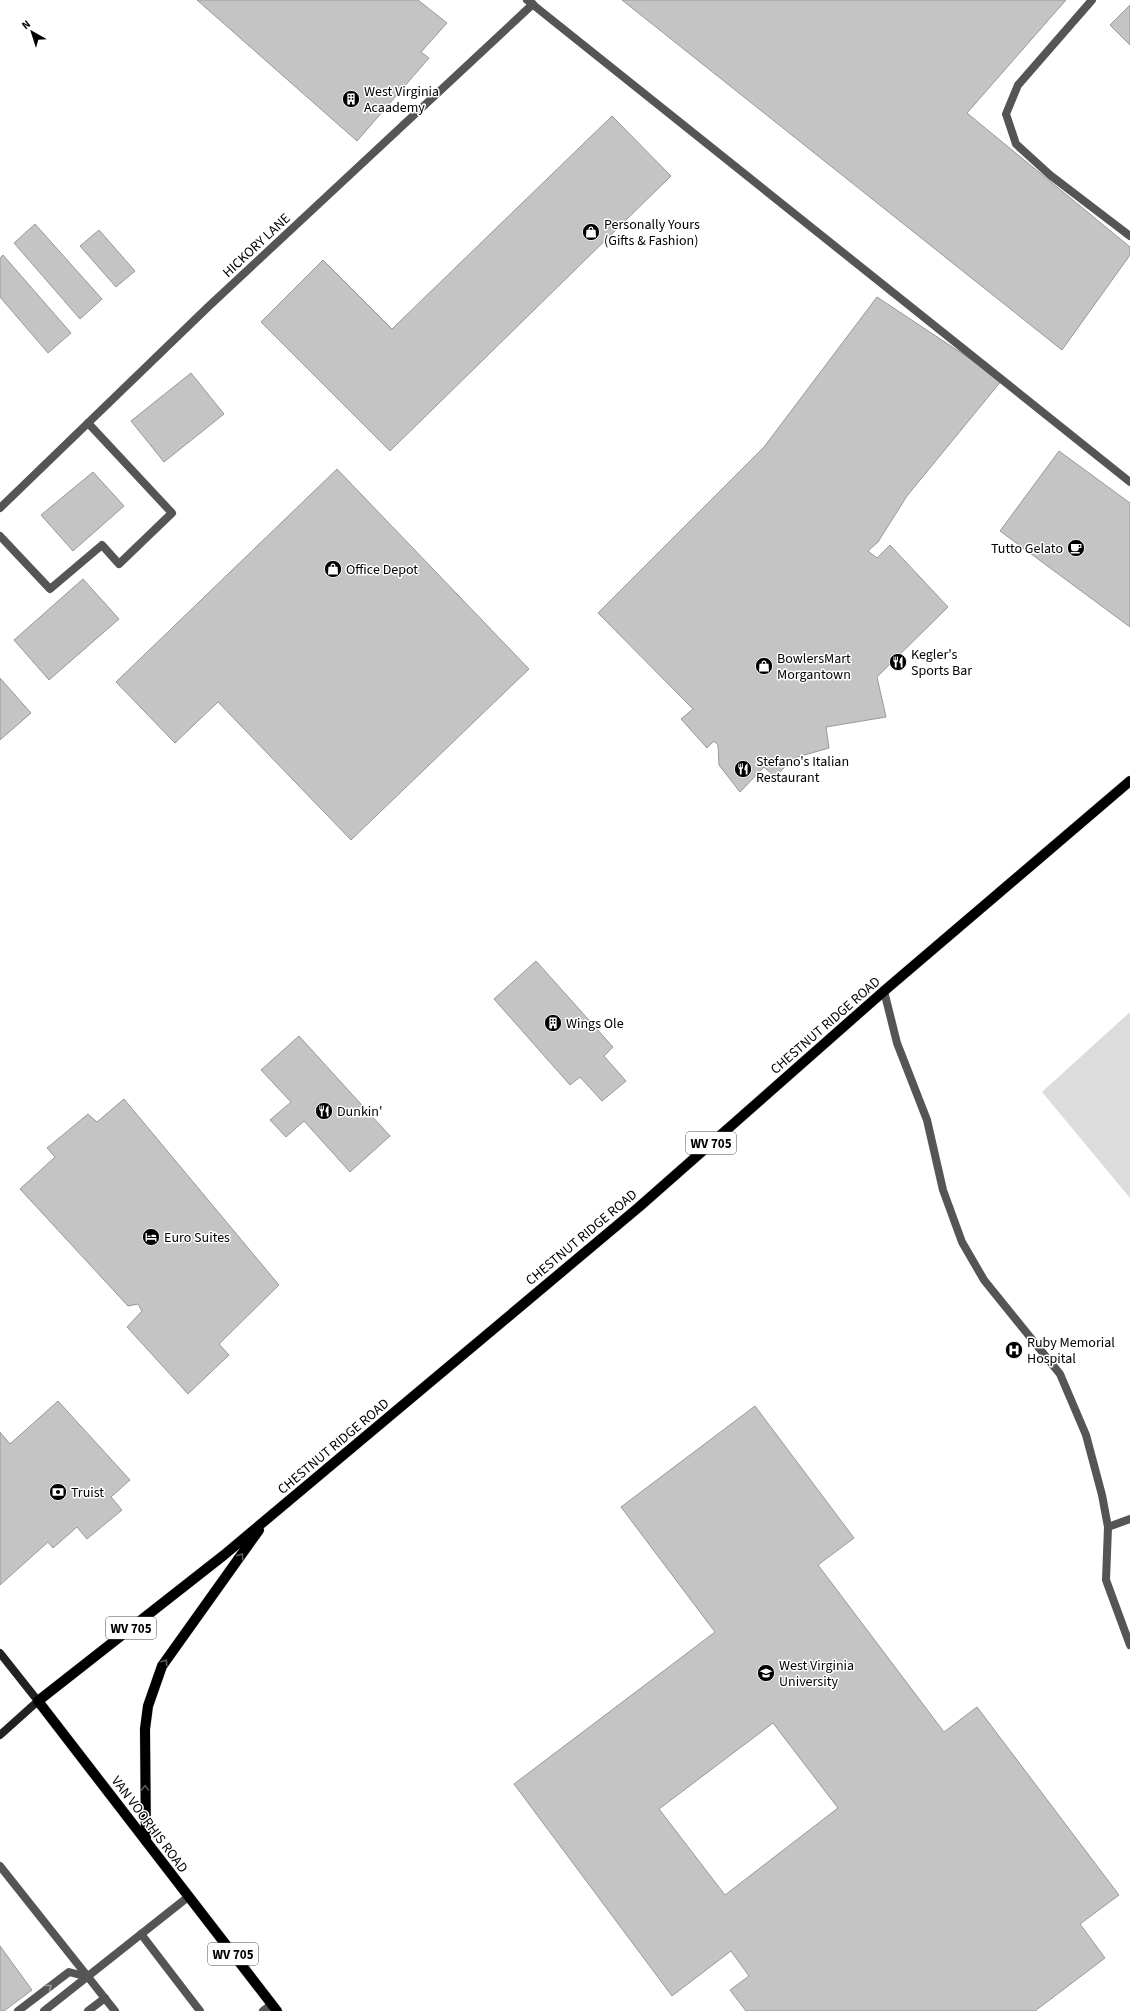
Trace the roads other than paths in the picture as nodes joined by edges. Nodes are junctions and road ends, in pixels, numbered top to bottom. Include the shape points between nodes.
1 (1092, 0) edge
2 (530, 2) edge
3 (1130, 236) edge
4 (88, 423) junction
5 (1130, 482) edge
6 (0, 508) edge
7 (0, 536) edge
8 (1130, 781) edge
9 (884, 991) junction
10 (266, 1519) junction
11 (1130, 1519) edge
12 (1108, 1527) junction
13 (1130, 1645) edge
14 (0, 1654) edge
15 (38, 1701) junction
16 (0, 1734) edge
17 (146, 1841) junction
18 (0, 1866) edge
19 (188, 1897) junction
20 (141, 1934) junction
21 (88, 1976) junction
22 (105, 1998) junction
23 (274, 2008) edge
24 (18, 2011) edge
25 (44, 2011) edge
26 (88, 2011) edge
27 (115, 2011) edge
28 (200, 2011) edge
29 (263, 2011) edge

1 - 3 street via 1018,85 1006,114 1016,144 1050,175
2 - 4 street, HICKORY LANE
2 - 5 street
4 - 6 street, HICKORY LANE
4 - 7 street via 172,513 119,564 102,545 50,589
8 - 9 main road, CHESTNUT RIDGE ROAD / WV 705
9 - 10 main road, CHESTNUT RIDGE ROAD / WV 705 via 639,1207
9 - 12 street via 900,1050 927,1120 943,1190 962,1242 984,1280 1060,1374 1086,1435
10 - 15 main road, CHESTNUT RIDGE ROAD / WV 705
17 -> 10 main road via 146,1721 148,1706 162,1666
11 - 12 street
12 - 13 street via 1106,1580
14 - 15 street, VAN VOORHIS ROAD
15 - 16 street
15 - 17 main road, VAN VOORHIS ROAD / WV 705
17 - 19 main road, VAN VOORHIS ROAD / WV 705
18 - 21 street
19 - 20 street
19 - 23 main road, VAN VOORHIS ROAD / WV 705
20 - 21 street
20 - 28 street
21 - 22 street
24 -> 21 street via 69,1972
21 - 25 street
22 - 26 street
22 - 27 street
23 - 29 street

